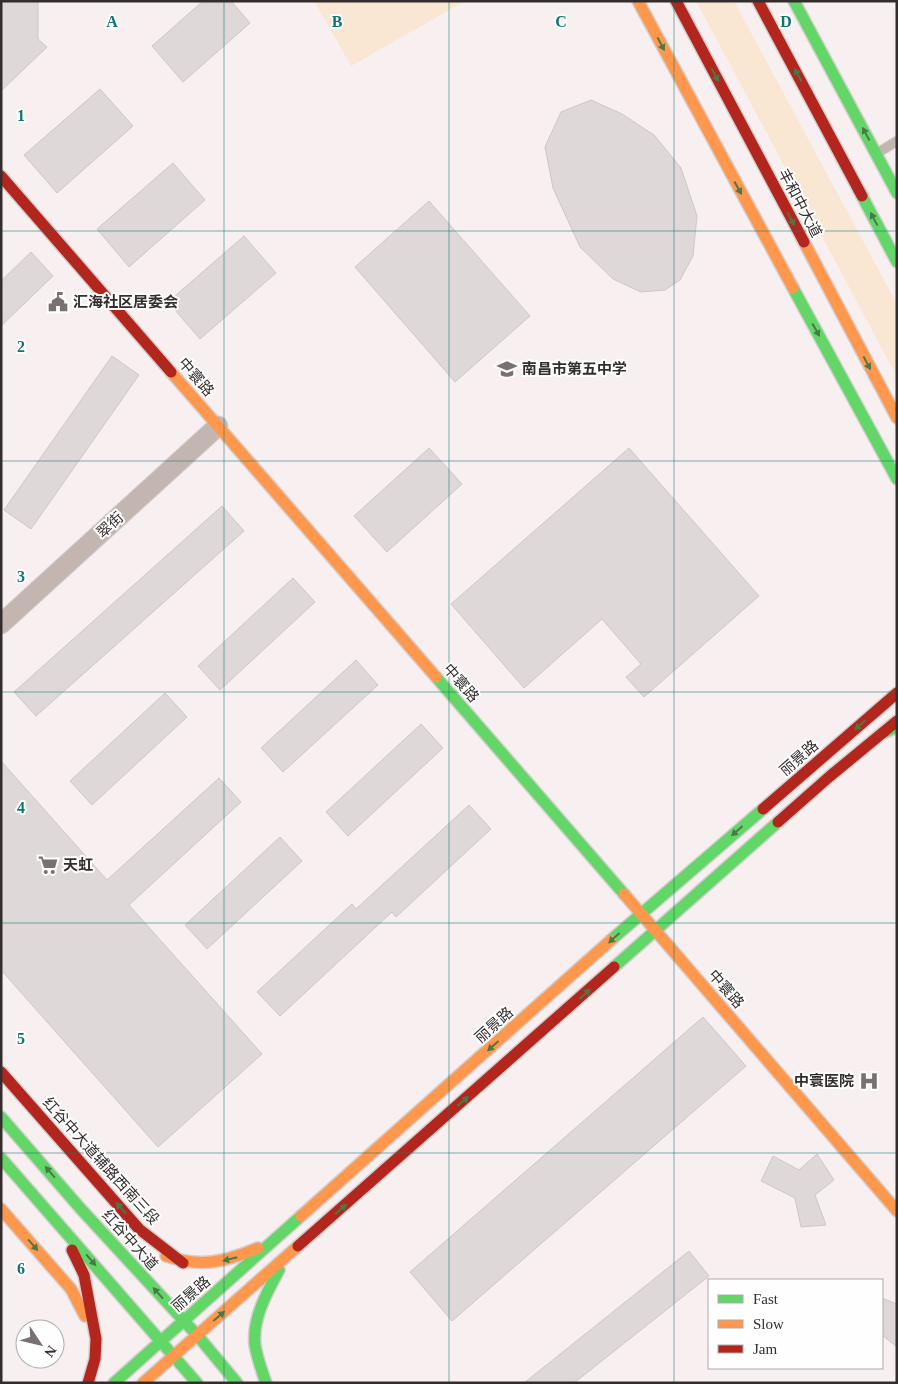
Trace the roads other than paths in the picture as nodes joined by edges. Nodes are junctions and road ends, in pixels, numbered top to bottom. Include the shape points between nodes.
1 (638, 1) edge
2 (676, 1) edge
3 (758, 1) edge
4 (794, 1) edge
5 (897, 141) edge
6 (876, 154) junction
7 (1, 176) edge
8 (897, 193) edge
9 (897, 262) edge
10 (897, 418) edge
11 (218, 426) junction
12 (897, 479) edge
13 (1, 624) edge
14 (897, 693) edge
15 (897, 722) edge
16 (897, 727) edge
17 (883, 733) junction
18 (641, 914) junction
19 (656, 931) junction
20 (1, 1072) edge
21 (1, 1116) edge
22 (1, 1158) edge
23 (80, 1208) junction
24 (1, 1209) edge
25 (897, 1211) edge
26 (59, 1224) junction
27 (117, 1233) dead end
28 (274, 1240) junction
29 (145, 1248) dead end
30 (288, 1256) junction
31 (183, 1263) junction
32 (184, 1321) junction
33 (197, 1335) junction
34 (96, 1339) junction
35 (161, 1341) junction
36 (255, 1342) junction
37 (174, 1356) junction
38 (88, 1383) edge
39 (114, 1383) edge
40 (143, 1383) edge
41 (197, 1383) edge
42 (236, 1383) edge
43 (266, 1383) edge
44 (276, 1383) edge

1 -> 12 street
2 -> 10 street, 丰和中大道
9 -> 3 street
6 -> 4 street
5 - 6 lane
6 - 8 street
7 - 11 street, 中寰路
11 - 13 street, 翠街
11 - 18 street, 中寰路
14 -> 18 street, 丽景路
15 - 17 street
16 - 17 street
17 - 19 street
18 - 19 street, 中寰路
18 -> 28 street, 丽景路
19 - 25 street, 中寰路
30 -> 19 street
31 -> 20 street, 红谷中大道辅路西南三段 via 139,1229
23 -> 21 street, 红谷中大道
22 - 26 street
23 - 27 street
32 -> 23 street, 红谷中大道
24 -> 34 street via 71,1289
26 - 34 street via 84,1275
26 -> 35 street
28 -> 31 street via 234,1259
28 - 32 street, 丽景路
29 - 31 street
33 -> 30 street
30 - 36 street via 268,1289 259,1315
32 - 33 street, 红谷中大道
32 - 35 street, 丽景路
33 - 37 street
33 - 42 street, 红谷中大道
34 - 38 street via 95,1359
35 - 37 street
35 - 39 street, 丽景路
36 - 43 street
36 - 44 street
37 - 40 street
37 - 41 street

